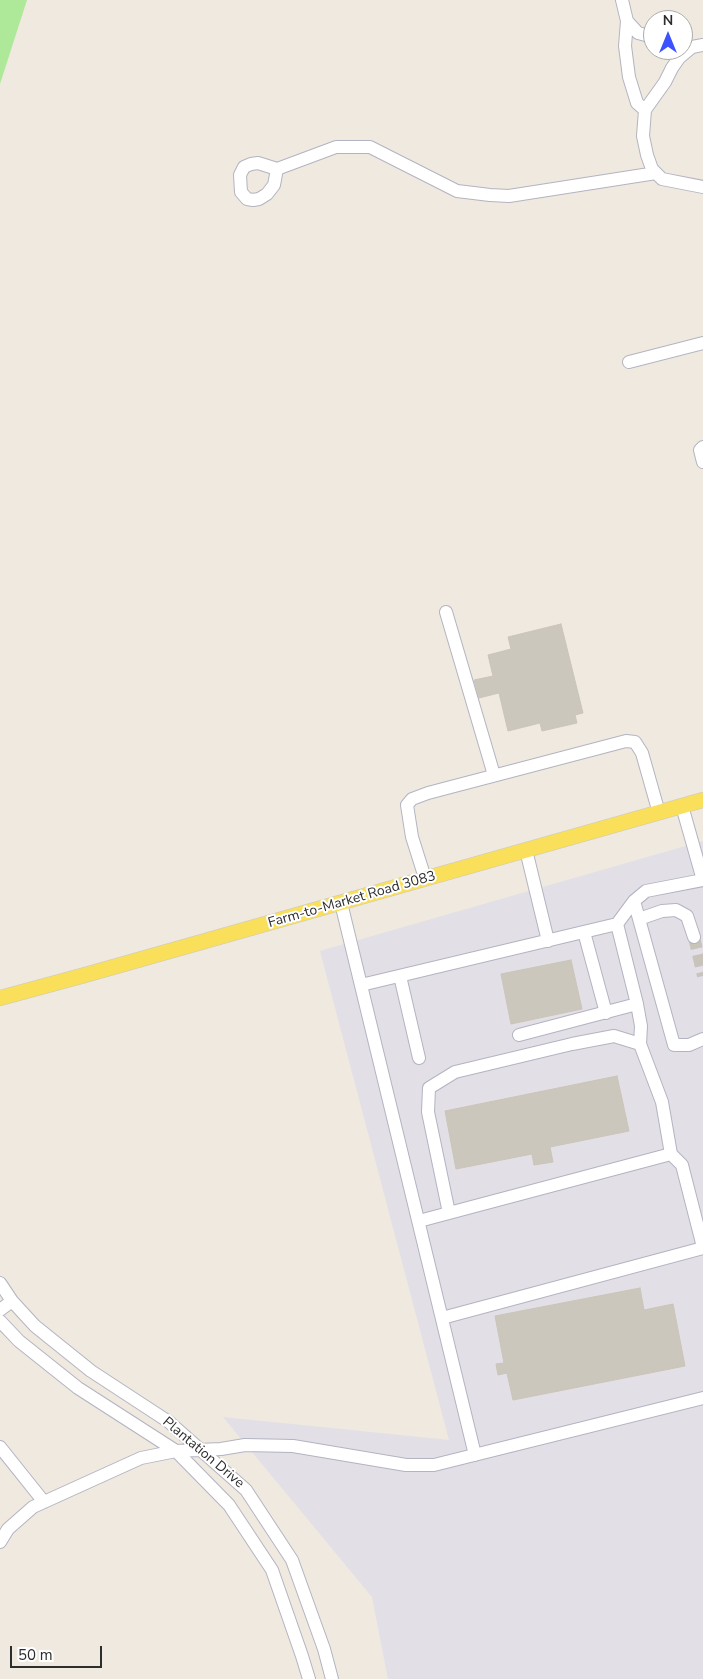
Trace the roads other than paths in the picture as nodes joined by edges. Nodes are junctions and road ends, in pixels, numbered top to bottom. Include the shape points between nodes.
1 (622, 0) edge
2 (627, 21) junction
3 (643, 34) edge
4 (678, 60) edge
5 (645, 110) junction
6 (278, 169) dead end
7 (656, 173) junction
8 (703, 187) edge
9 (703, 343) edge
10 (629, 362) dead end
11 (703, 447) edge
12 (703, 462) edge
13 (446, 612) dead end
14 (494, 776) junction
15 (703, 800) edge
16 (682, 806) junction
17 (659, 813) junction
18 (526, 850) junction
19 (425, 878) junction
20 (634, 901) junction
21 (341, 903) junction
22 (639, 919) junction
23 (617, 924) junction
24 (584, 932) junction
25 (694, 937) tunnel mouth
26 (548, 941) junction
27 (400, 976) junction
28 (361, 985) junction
29 (0, 998) edge
30 (637, 1004) junction
31 (606, 1013) junction
32 (518, 1035) dead end
33 (703, 1039) edge
34 (640, 1044) junction
35 (419, 1058) dead end
36 (671, 1154) junction
37 (449, 1213) junction
38 (418, 1221) junction
39 (703, 1248) edge
40 (0, 1283) edge
41 (12, 1301) junction
42 (0, 1310) edge
43 (442, 1318) junction
44 (0, 1321) edge
45 (703, 1398) edge
46 (0, 1448) edge
47 (199, 1450) junction
48 (176, 1451) junction
49 (476, 1455) junction
50 (44, 1502) junction
51 (0, 1542) edge
52 (309, 1679) edge
53 (332, 1679) edge

1 - 2 street
2 - 3 street
2 - 5 street via 625,46 629,77 638,103
4 - 5 street
5 - 7 street via 643,136
6 - 7 street via 336,148 370,148 456,191 509,196
7 - 8 street via 662,178
9 - 10 street
11 - 12 street via 700,450
13 - 14 street
14 - 17 street via 626,741 636,742
14 - 19 street via 428,793 407,804 412,837
15 - 16 main road, Farm-to-Market Road 3083
16 - 17 main road, Farm-to-Market Road 3083
16 - 20 street via 703,880 646,891
17 - 18 main road, Farm-to-Market Road 3083
18 - 19 main road, Farm-to-Market Road 3083
18 - 26 street
19 - 21 main road, Farm-to-Market Road 3083
20 - 22 street
20 - 23 street
21 - 28 street
21 - 29 main road, Farm-to-Market Road 3083
22 - 25 street via 662,910 676,910 687,916
22 - 33 street via 674,1045 689,1045
23 - 24 street
23 - 30 street
24 - 26 street
24 - 31 street
26 - 27 street
27 - 28 street
27 - 35 street
28 - 38 street
30 - 31 street
30 - 34 street
31 - 32 street
34 - 36 street via 662,1102
34 - 37 street via 614,1036 572,1044 455,1072 428,1088 428,1112
36 - 37 street
36 - 39 street via 682,1165
37 - 38 street
38 - 43 street
39 - 43 street
40 - 41 street, Plantation Drive
41 - 42 street
41 - 47 street, Plantation Drive via 35,1326 91,1370 168,1422
43 - 49 street
44 - 48 street, Plantation Drive via 19,1341 78,1388
45 - 49 street
46 - 50 street
47 - 48 street
47 - 49 street via 245,1445 293,1446 406,1465 434,1465
47 - 53 street, Plantation Drive via 246,1490 292,1560
48 - 50 street via 141,1458
48 - 52 street, Plantation Drive via 229,1505 272,1570
50 - 51 street via 33,1507 8,1529

